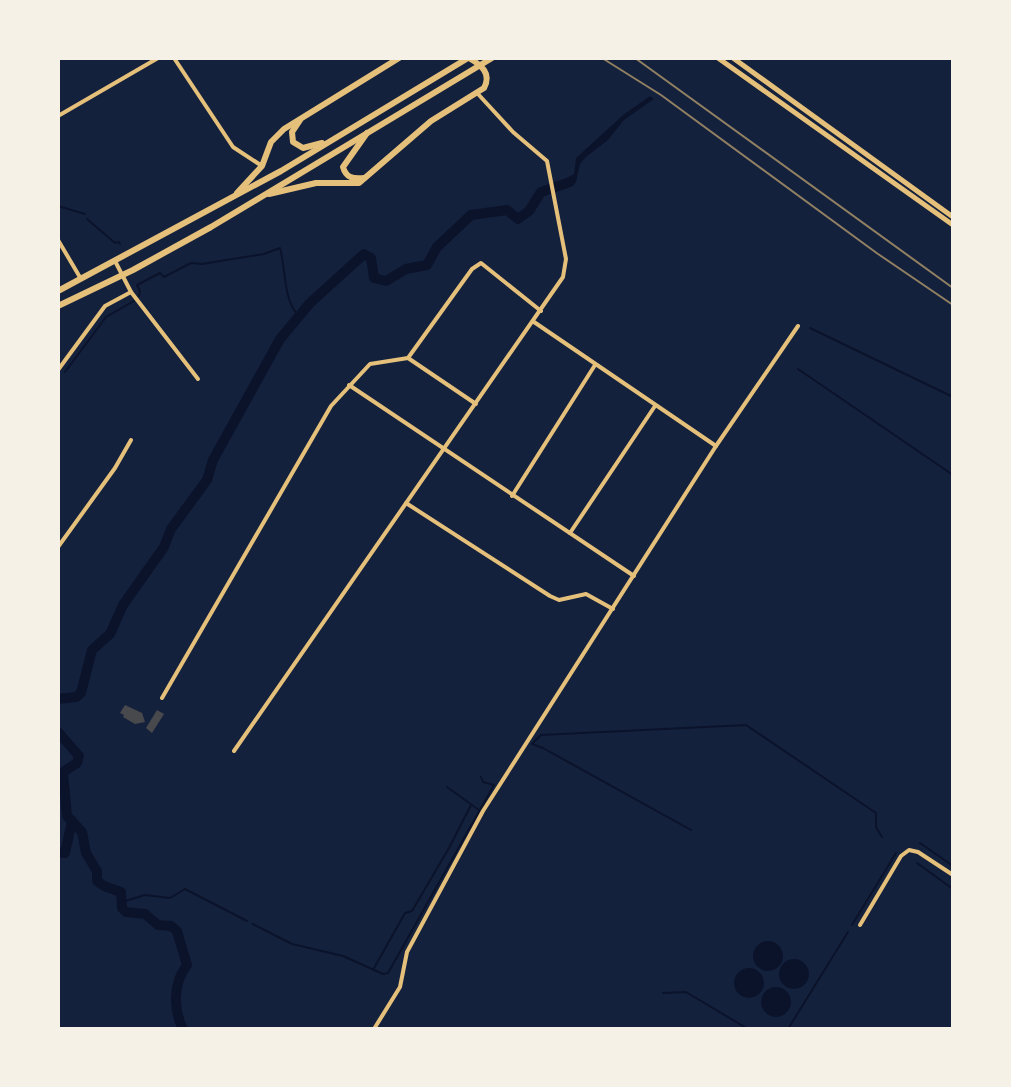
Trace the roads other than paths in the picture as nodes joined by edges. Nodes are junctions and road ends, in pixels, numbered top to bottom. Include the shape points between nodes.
1 (158, 58) edge
2 (174, 58) edge
3 (469, 58) edge
4 (492, 58) edge
5 (733, 58) edge
6 (396, 59) edge
7 (722, 59) edge
8 (478, 94) junction
9 (58, 116) edge
10 (303, 117) junction
11 (369, 130) junction
12 (337, 138) junction
13 (262, 166) junction
14 (366, 178) junction
15 (267, 194) junction
16 (228, 201) junction
17 (953, 217) edge
18 (953, 225) edge
19 (58, 240) edge
20 (115, 261) junction
21 (122, 275) junction
22 (81, 279) junction
23 (58, 291) edge
24 (131, 292) junction
25 (58, 306) edge
26 (541, 311) junction
27 (534, 322) junction
28 (798, 326) dead end
29 (408, 358) junction
30 (595, 365) junction
31 (58, 370) edge
32 (198, 379) dead end
33 (349, 385) junction
34 (476, 404) junction
35 (655, 406) junction
36 (131, 440) dead end
37 (716, 446) junction
38 (444, 449) junction
39 (512, 496) junction
40 (406, 503) junction
41 (569, 534) junction
42 (58, 547) edge
43 (634, 576) junction
44 (613, 609) junction
45 (162, 698) dead end
46 (234, 751) dead end
47 (953, 875) edge
48 (860, 925) dead end
49 (374, 1029) edge

1 - 9 street
2 - 13 street via 233,147
3 - 8 main road via 487,77
3 - 12 main road
4 - 11 main road
5 - 17 main road
6 - 10 main road
7 - 18 main road
8 - 14 main road via 431,121
8 - 26 street via 547,161 565,267
10 - 12 main road via 292,132 298,146 310,148
10 - 13 main road via 277,134
11 - 14 main road via 343,167 350,178
11 - 15 main road
12 - 16 main road
13 - 16 main road
14 - 15 main road via 350,185 327,182
15 - 21 main road
16 - 20 main road
19 - 22 street
20 - 21 street
20 - 22 main road
21 - 24 street
21 - 25 main road
22 - 23 main road
24 - 31 street via 105,306
24 - 32 street
26 - 27 street
26 - 29 street via 481,263
27 - 30 street
27 - 34 street
28 - 37 street
29 - 33 street via 370,364
29 - 34 street
30 - 35 street
30 - 39 street
33 - 38 street
33 - 45 street via 331,406
34 - 38 street
35 - 37 street
35 - 41 street
36 - 42 street
37 - 43 street
38 - 39 street
38 - 40 street
39 - 41 street
40 - 44 street via 550,596 559,600 586,594
40 - 46 street
41 - 43 street
43 - 44 street
44 - 49 street via 483,811 407,952 397,994
47 - 48 street via 909,850

